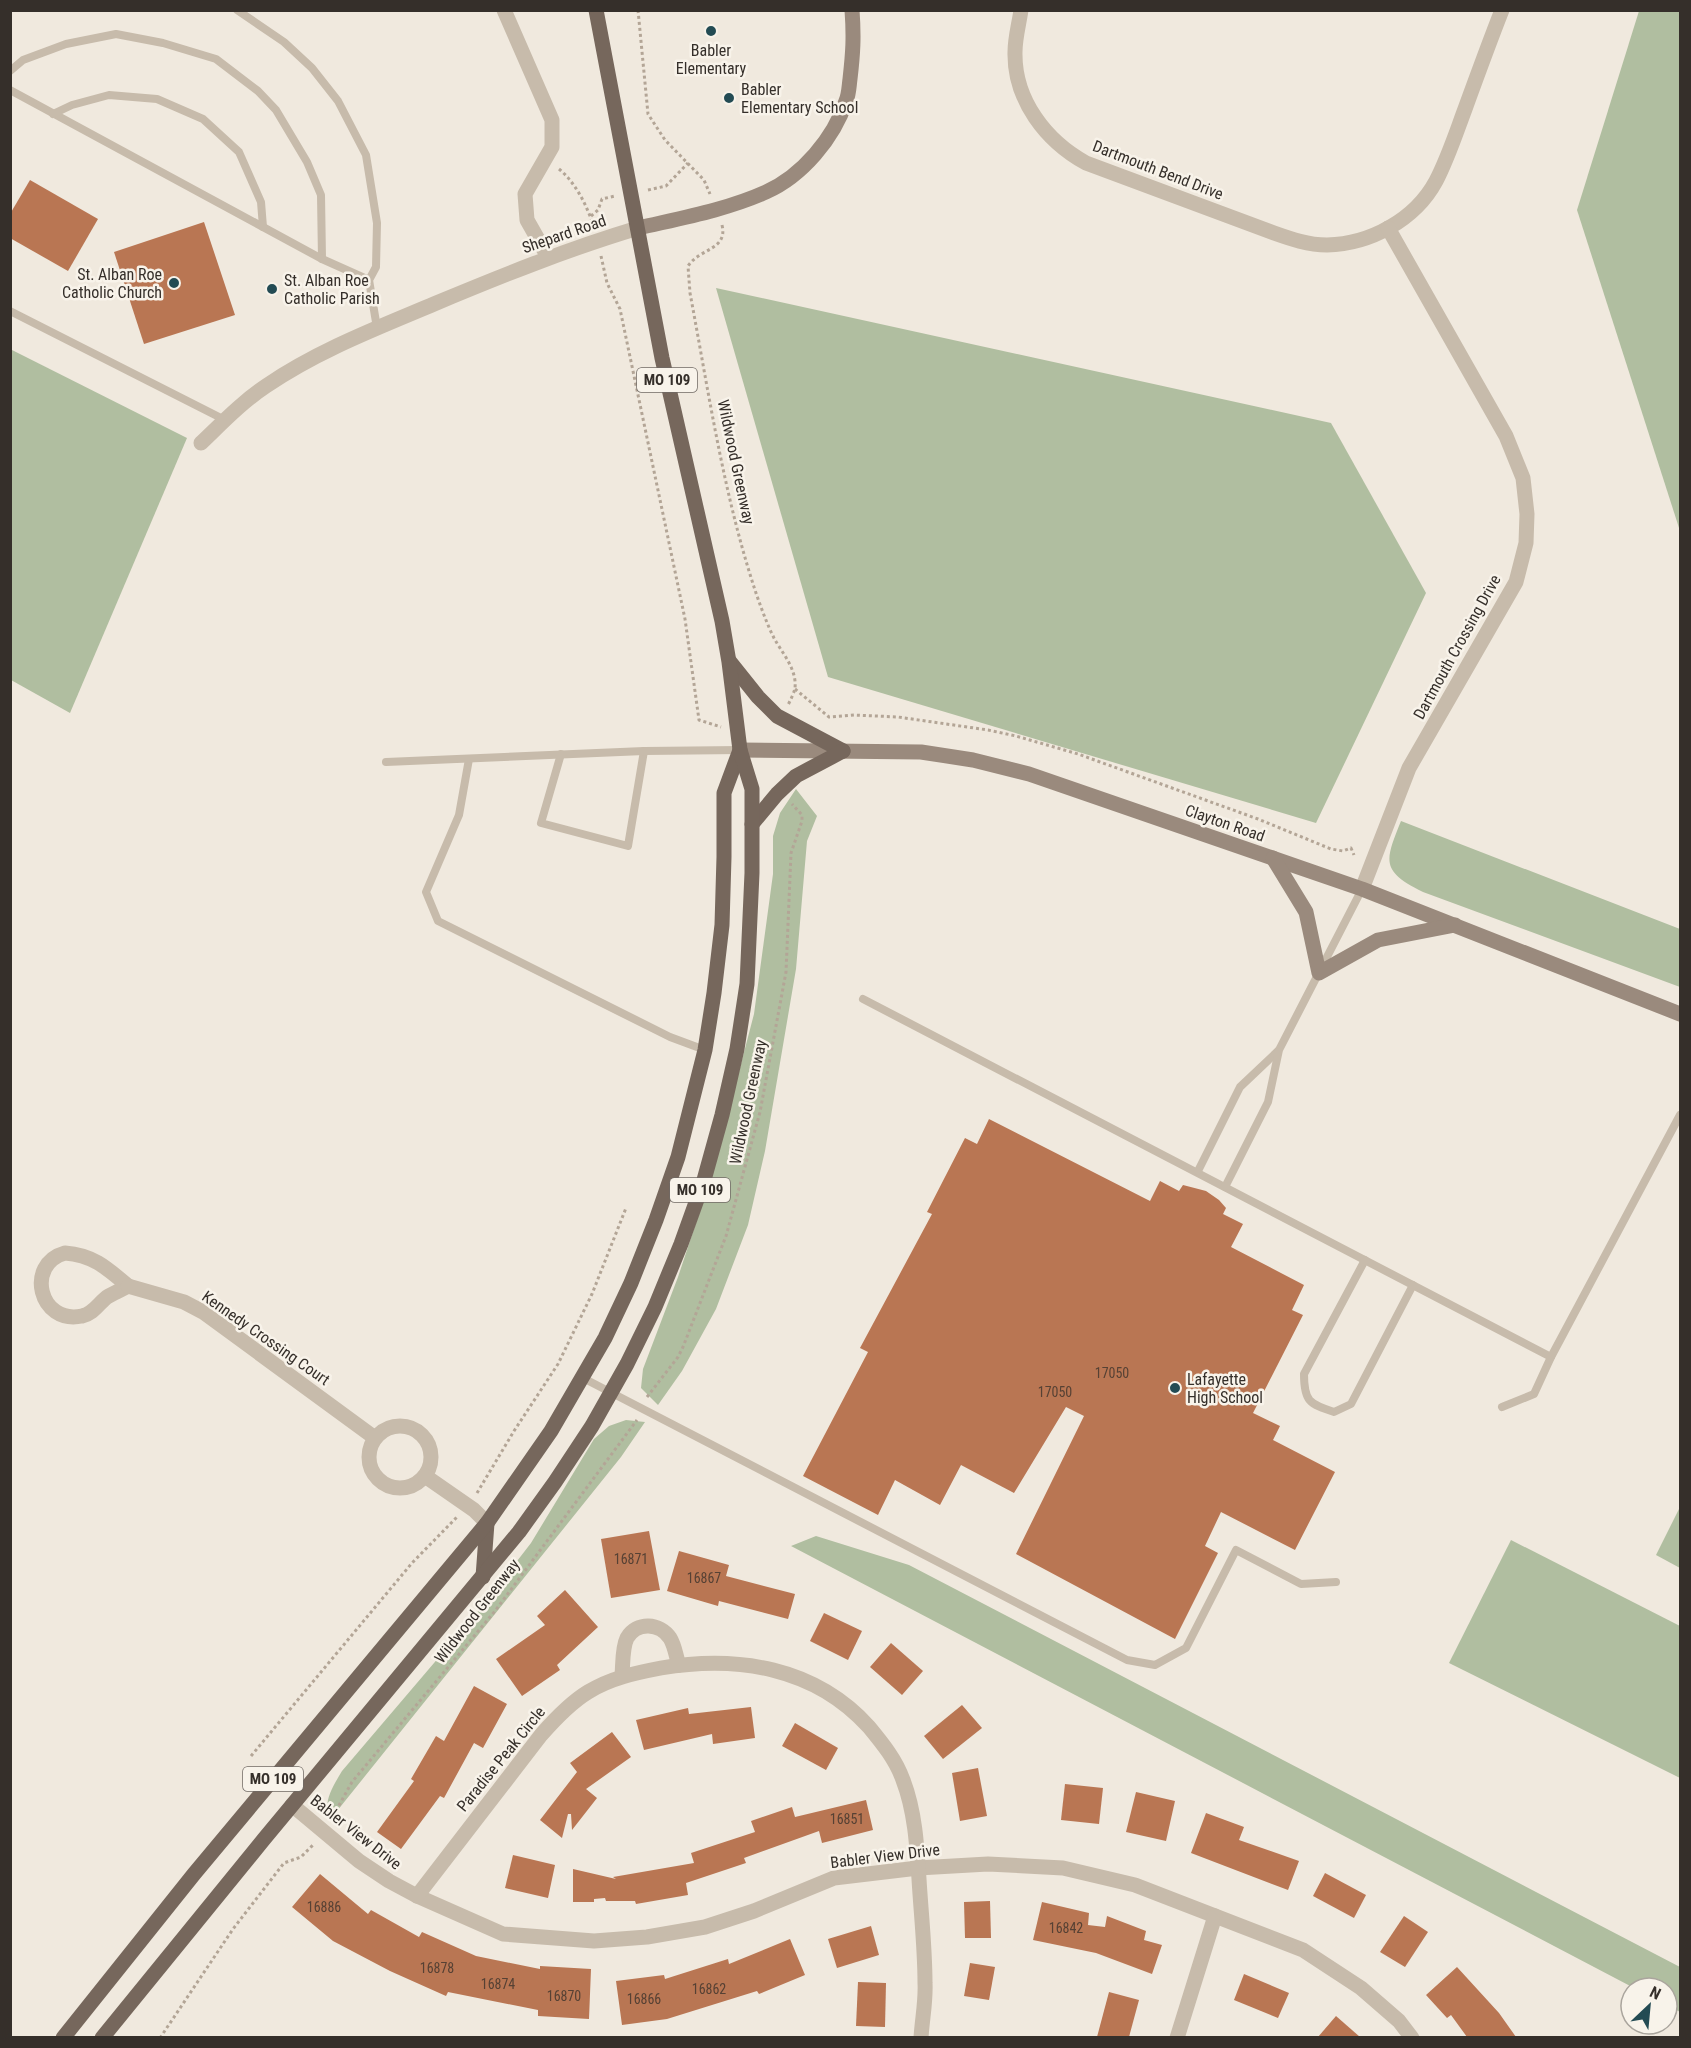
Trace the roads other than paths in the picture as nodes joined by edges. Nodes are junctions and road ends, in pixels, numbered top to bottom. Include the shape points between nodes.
1 (237, 10) edge
2 (504, 10) edge
3 (596, 10) edge
4 (852, 10) edge
5 (1021, 10) edge
6 (1502, 10) edge
7 (10, 70) edge
8 (10, 90) edge
9 (53, 114) junction
10 (263, 227) junction
11 (638, 228) junction
12 (1388, 228) junction
13 (548, 257) junction
14 (321, 259) junction
15 (369, 280) junction
16 (10, 311) edge
17 (377, 328) junction
18 (225, 420) junction
19 (201, 443) dead end
20 (729, 662) junction
21 (740, 750) junction
22 (644, 751) junction
23 (843, 751) junction
24 (561, 754) junction
25 (469, 759) junction
26 (386, 762) dead end
27 (752, 824) junction
28 (1274, 858) junction
29 (1362, 889) junction
30 (1455, 925) junction
31 (1318, 974) junction
32 (863, 999) dead end
33 (1680, 1014) edge
34 (705, 1050) junction
35 (1279, 1050) junction
36 (1680, 1115) edge
37 (1198, 1172) junction
38 (1225, 1187) junction
39 (1365, 1260) junction
40 (1413, 1285) junction
41 (128, 1286) junction
42 (1551, 1357) junction
43 (583, 1378) junction
44 (611, 1394) junction
45 (1502, 1407) dead end
46 (375, 1438) junction
47 (425, 1476) junction
48 (487, 1523) junction
49 (483, 1577) junction
50 (1336, 1582) dead end
51 (679, 1665) junction
52 (622, 1675) junction
53 (292, 1805) junction
54 (918, 1868) junction
55 (417, 1896) junction
56 (1215, 1916) junction
57 (63, 2037) edge
58 (102, 2037) edge
59 (921, 2037) edge
60 (1177, 2037) edge
61 (1412, 2037) edge

1 - 15 lane via 284,42 312,68 338,101 366,155 378,223 376,267
2 - 13 street via 552,120 552,147 525,194 527,220
3 - 11 main road, MO 109
4 - 11 main road, Shepard Road via 855,41 847,100 834,128 794,175 767,192 716,210
5 - 12 street, Dartmouth Bend Drive via 1015,51 1021,89 1045,131 1070,154 1302,242 1350,243
6 - 12 street, Dartmouth Bend Drive via 1436,181 1407,216
7 - 14 lane via 23,60 66,44 116,34 216,59 276,110 307,162 321,195
8 - 9 lane
9 - 10 lane
9 - 10 lane via 109,96 157,99 203,119 239,153 261,202
10 - 14 lane
11 - 13 street, Shepard Road
11 - 20 main road, MO 109 via 662,358
12 - 29 street, Dartmouth Crossing Drive via 1506,436 1523,478 1526,543 1516,582 1409,768
13 - 17 street, Shepard Road
14 - 15 lane
15 - 17 lane
16 - 18 lane
17 - 18 street, Shepard Road via 266,386
18 - 19 street, Shepard Road
20 - 21 main road, MO 109
20 - 23 main road via 777,716
21 - 22 lane
21 - 23 main road, Clayton Road
21 - 27 main road, MO 109 via 752,789
21 - 34 main road, MO 109 via 724,793 722,925
22 - 24 lane
22 - 24 lane via 628,846 541,823
23 - 27 main road via 796,776
23 - 28 main road, Clayton Road via 921,752 973,760 1020,772
24 - 25 lane
25 - 26 lane
25 - 34 lane via 459,815 426,892 438,921 670,1037
27 - 44 main road, MO 109 via 747,984 722,1114 681,1244 655,1307
28 - 29 main road, Clayton Road
28 - 31 main road via 1306,912
29 - 30 main road, Clayton Road
29 - 31 lane
30 - 31 main road via 1378,939
30 - 33 main road, Clayton Road
31 - 35 lane
32 - 37 lane
34 - 43 main road, MO 109 via 678,1156 656,1220 631,1283
35 - 37 lane via 1240,1087
35 - 38 lane via 1268,1102
36 - 42 lane
37 - 38 lane
38 - 39 lane
39 - 40 lane
39 - 40 lane via 1304,1374 1304,1392 1314,1406 1334,1412 1351,1404
40 - 42 lane
41 - 41 street, Kennedy Crossing Court via 101,1263 80,1254 64,1253 50,1260 41,1285 46,1303 63,1316 72,1317 84,1316
41 - 46 street, Kennedy Crossing Court via 184,1302 203,1312
42 - 45 lane via 1534,1394
43 - 44 lane
43 - 48 main road, MO 109
44 - 49 main road, MO 109 via 555,1482
44 - 50 lane via 1126,1660 1155,1665 1186,1648 1236,1551 1300,1584
46 - 47 street via 393,1426 408,1427 421,1434 431,1454
46 - 47 street via 369,1451 369,1465 381,1482 394,1488 408,1488
47 - 48 street
48 - 49 main road
48 - 57 main road, MO 109 via 214,1849
49 - 53 main road, MO 109
51 - 52 street, Paradise Peak Circle
51 - 52 street via 669,1636 656,1627 642,1626 626,1640
51 - 54 street, Paradise Peak Circle via 718,1662 761,1666 798,1677 831,1694 860,1718 887,1748 903,1781 913,1819
52 - 55 street, Paradise Peak Circle via 587,1692 554,1720
53 - 55 street, Babler View Drive via 359,1861
53 - 58 main road, MO 109
54 - 55 street, Babler View Drive via 834,1878 705,1927 594,1941 503,1934
54 - 56 street, Babler View Drive via 988,1864 1063,1868 1135,1885
54 - 59 street, Paradise Peak Circle via 925,1985
56 - 60 street
56 - 61 street, Babler View Drive via 1303,1950 1361,1988

